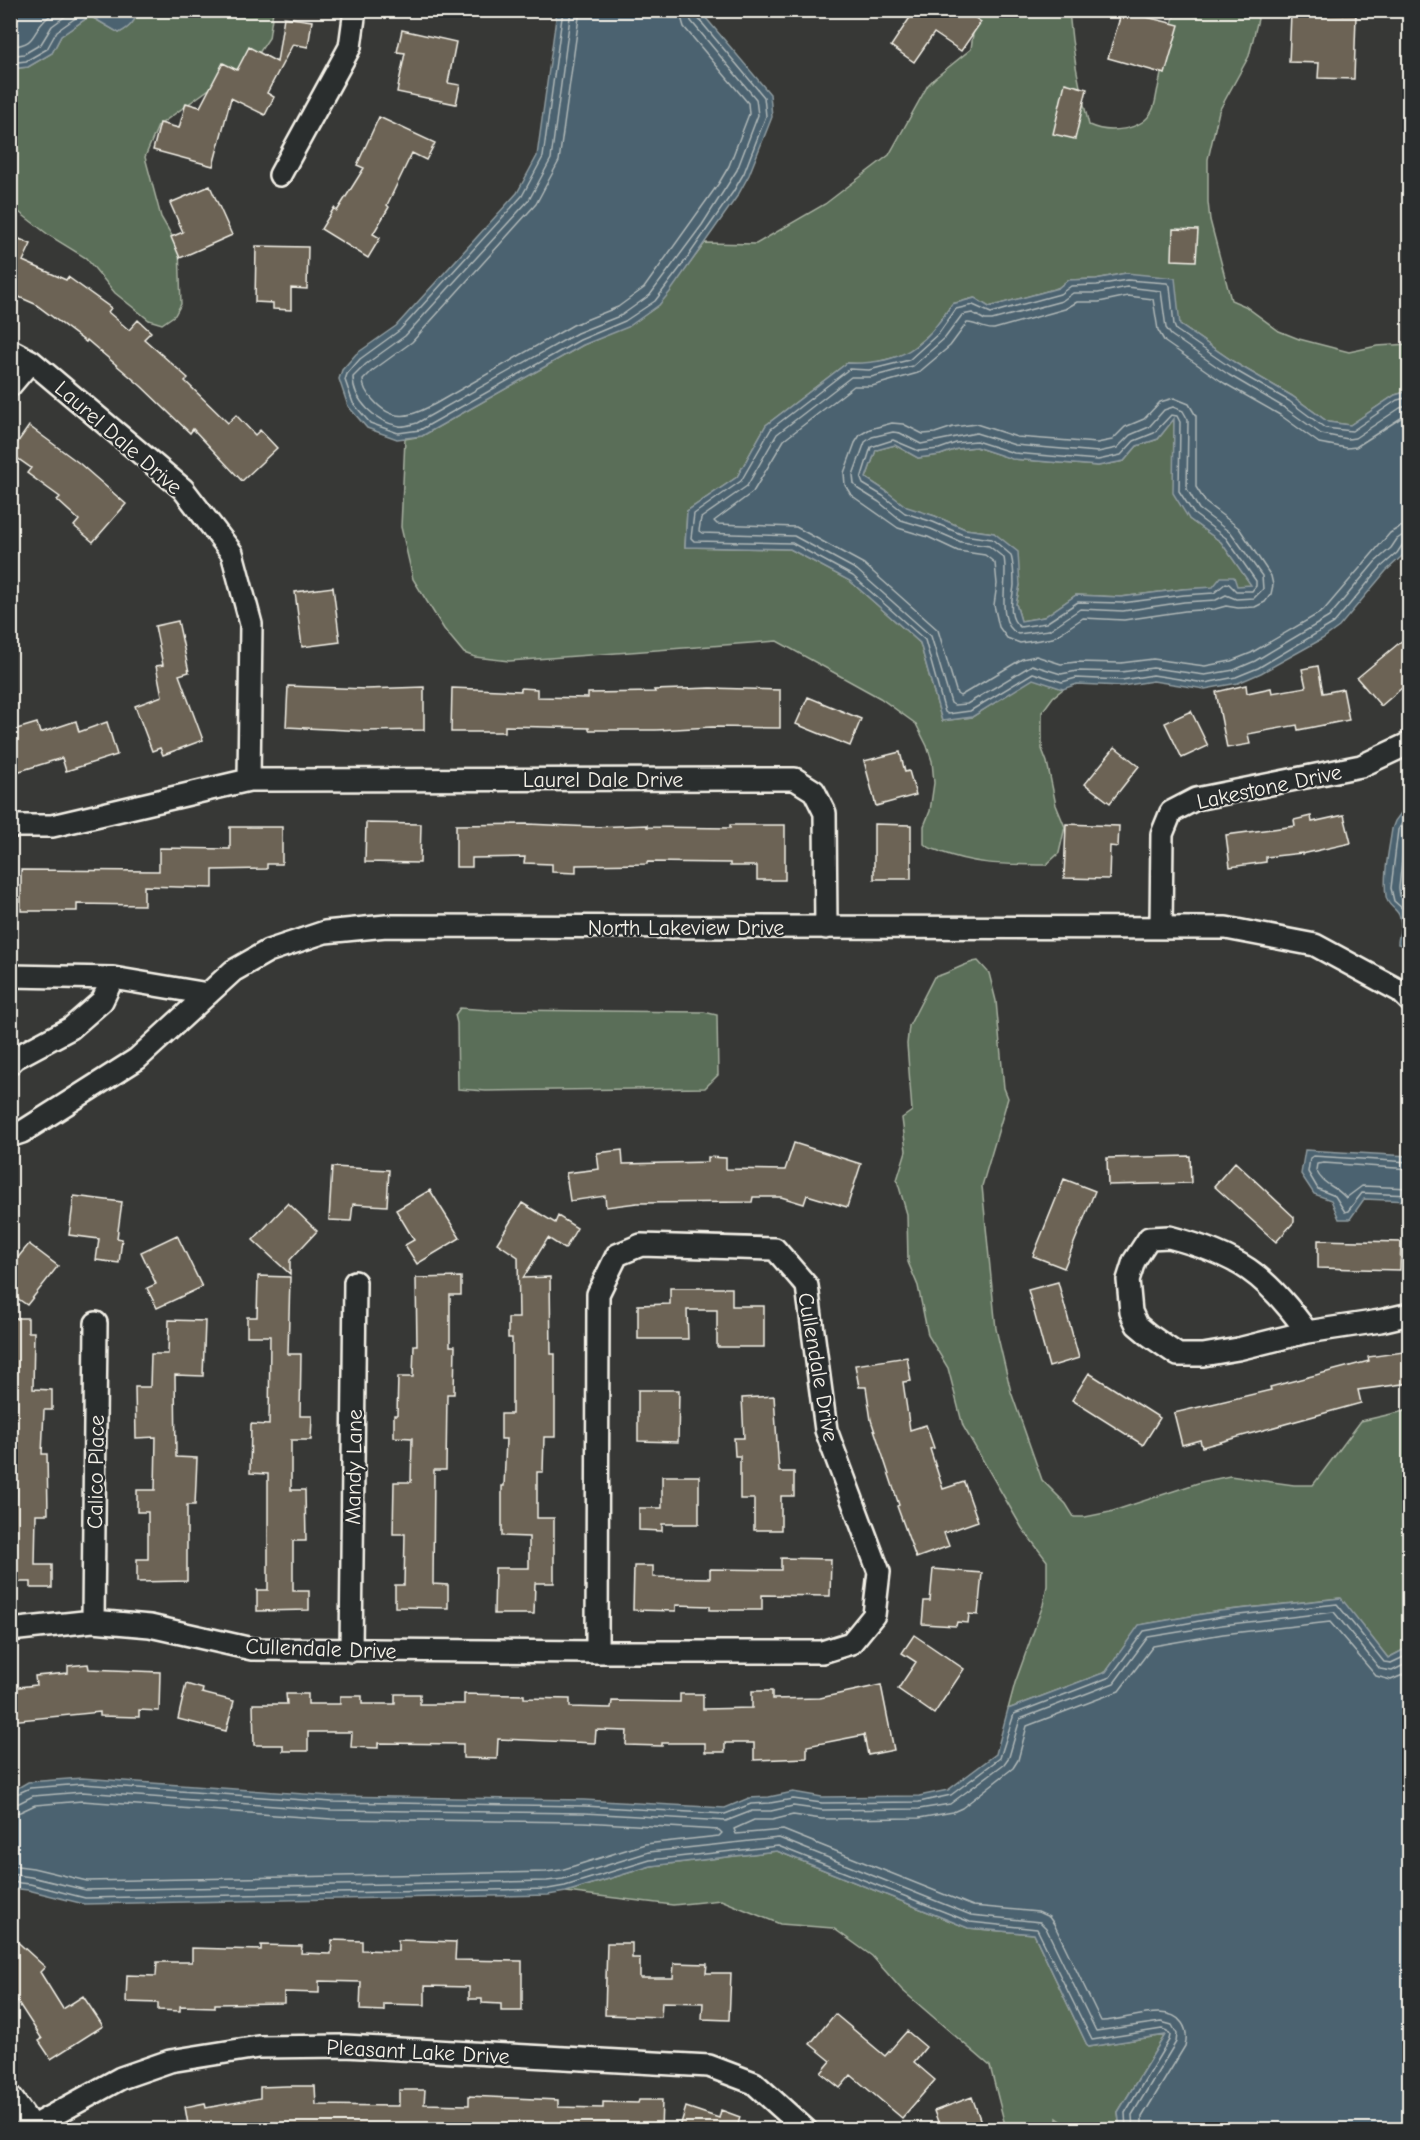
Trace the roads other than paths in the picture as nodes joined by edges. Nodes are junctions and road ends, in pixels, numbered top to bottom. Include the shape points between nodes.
1 (355, 10) edge
2 (280, 175) dead end
3 (10, 350) edge
4 (31, 362) junction
5 (10, 386) edge
6 (1410, 743) edge
7 (249, 780) junction
8 (10, 826) edge
9 (826, 927) junction
10 (1161, 927) junction
11 (10, 976) edge
12 (113, 978) junction
13 (208, 994) junction
14 (1410, 1001) edge
15 (12, 1059) edge
16 (14, 1127) edge
17 (355, 1282) dead end
18 (1410, 1314) edge
19 (96, 1323) dead end
20 (1307, 1332) junction
21 (93, 1622) junction
22 (10, 1630) edge
23 (351, 1651) junction
24 (597, 1652) junction
25 (10, 2096) edge
26 (29, 2127) edge
27 (806, 2130) edge

1 - 2 street via 350,47
3 - 4 street, Laurel Dale Drive
4 - 5 street
4 - 7 street, Laurel Dale Drive via 183,489 232,553 251,624
6 - 10 street, Lakestone Drive via 1361,766 1196,799 1171,812 1162,834
7 - 8 street, Laurel Dale Drive via 52,826
7 - 9 street, Laurel Dale Drive via 795,779 814,790 825,813
9 - 10 street, North Lakeview Drive
9 - 13 street, North Lakeview Drive via 386,926 325,932 268,951 232,971
10 - 14 street, North Lakeview Drive via 1226,928 1315,945
11 - 12 street
12 - 13 street
12 - 15 street via 102,1001 71,1028
13 - 16 street, North Lakeview Drive via 137,1059
17 - 23 street, Mandy Lane
18 - 20 street
19 - 21 street, Calico Place
20 - 20 street via 1239,1349 1178,1355 1137,1325 1128,1296 1134,1261 1149,1238 1169,1237 1207,1247 1263,1280
21 - 22 street, Cullendale Drive
21 - 23 street, Cullendale Drive via 150,1626 252,1649
23 - 24 street, Cullendale Drive
24 - 24 street, Cullendale Drive via 822,1652 851,1643 874,1615 879,1572 826,1430 807,1286 775,1249 641,1245 617,1255 598,1294
25 - 26 street
26 - 27 street, Pleasant Lake Drive via 121,2078 170,2061 258,2047 345,2046 709,2066 754,2083

